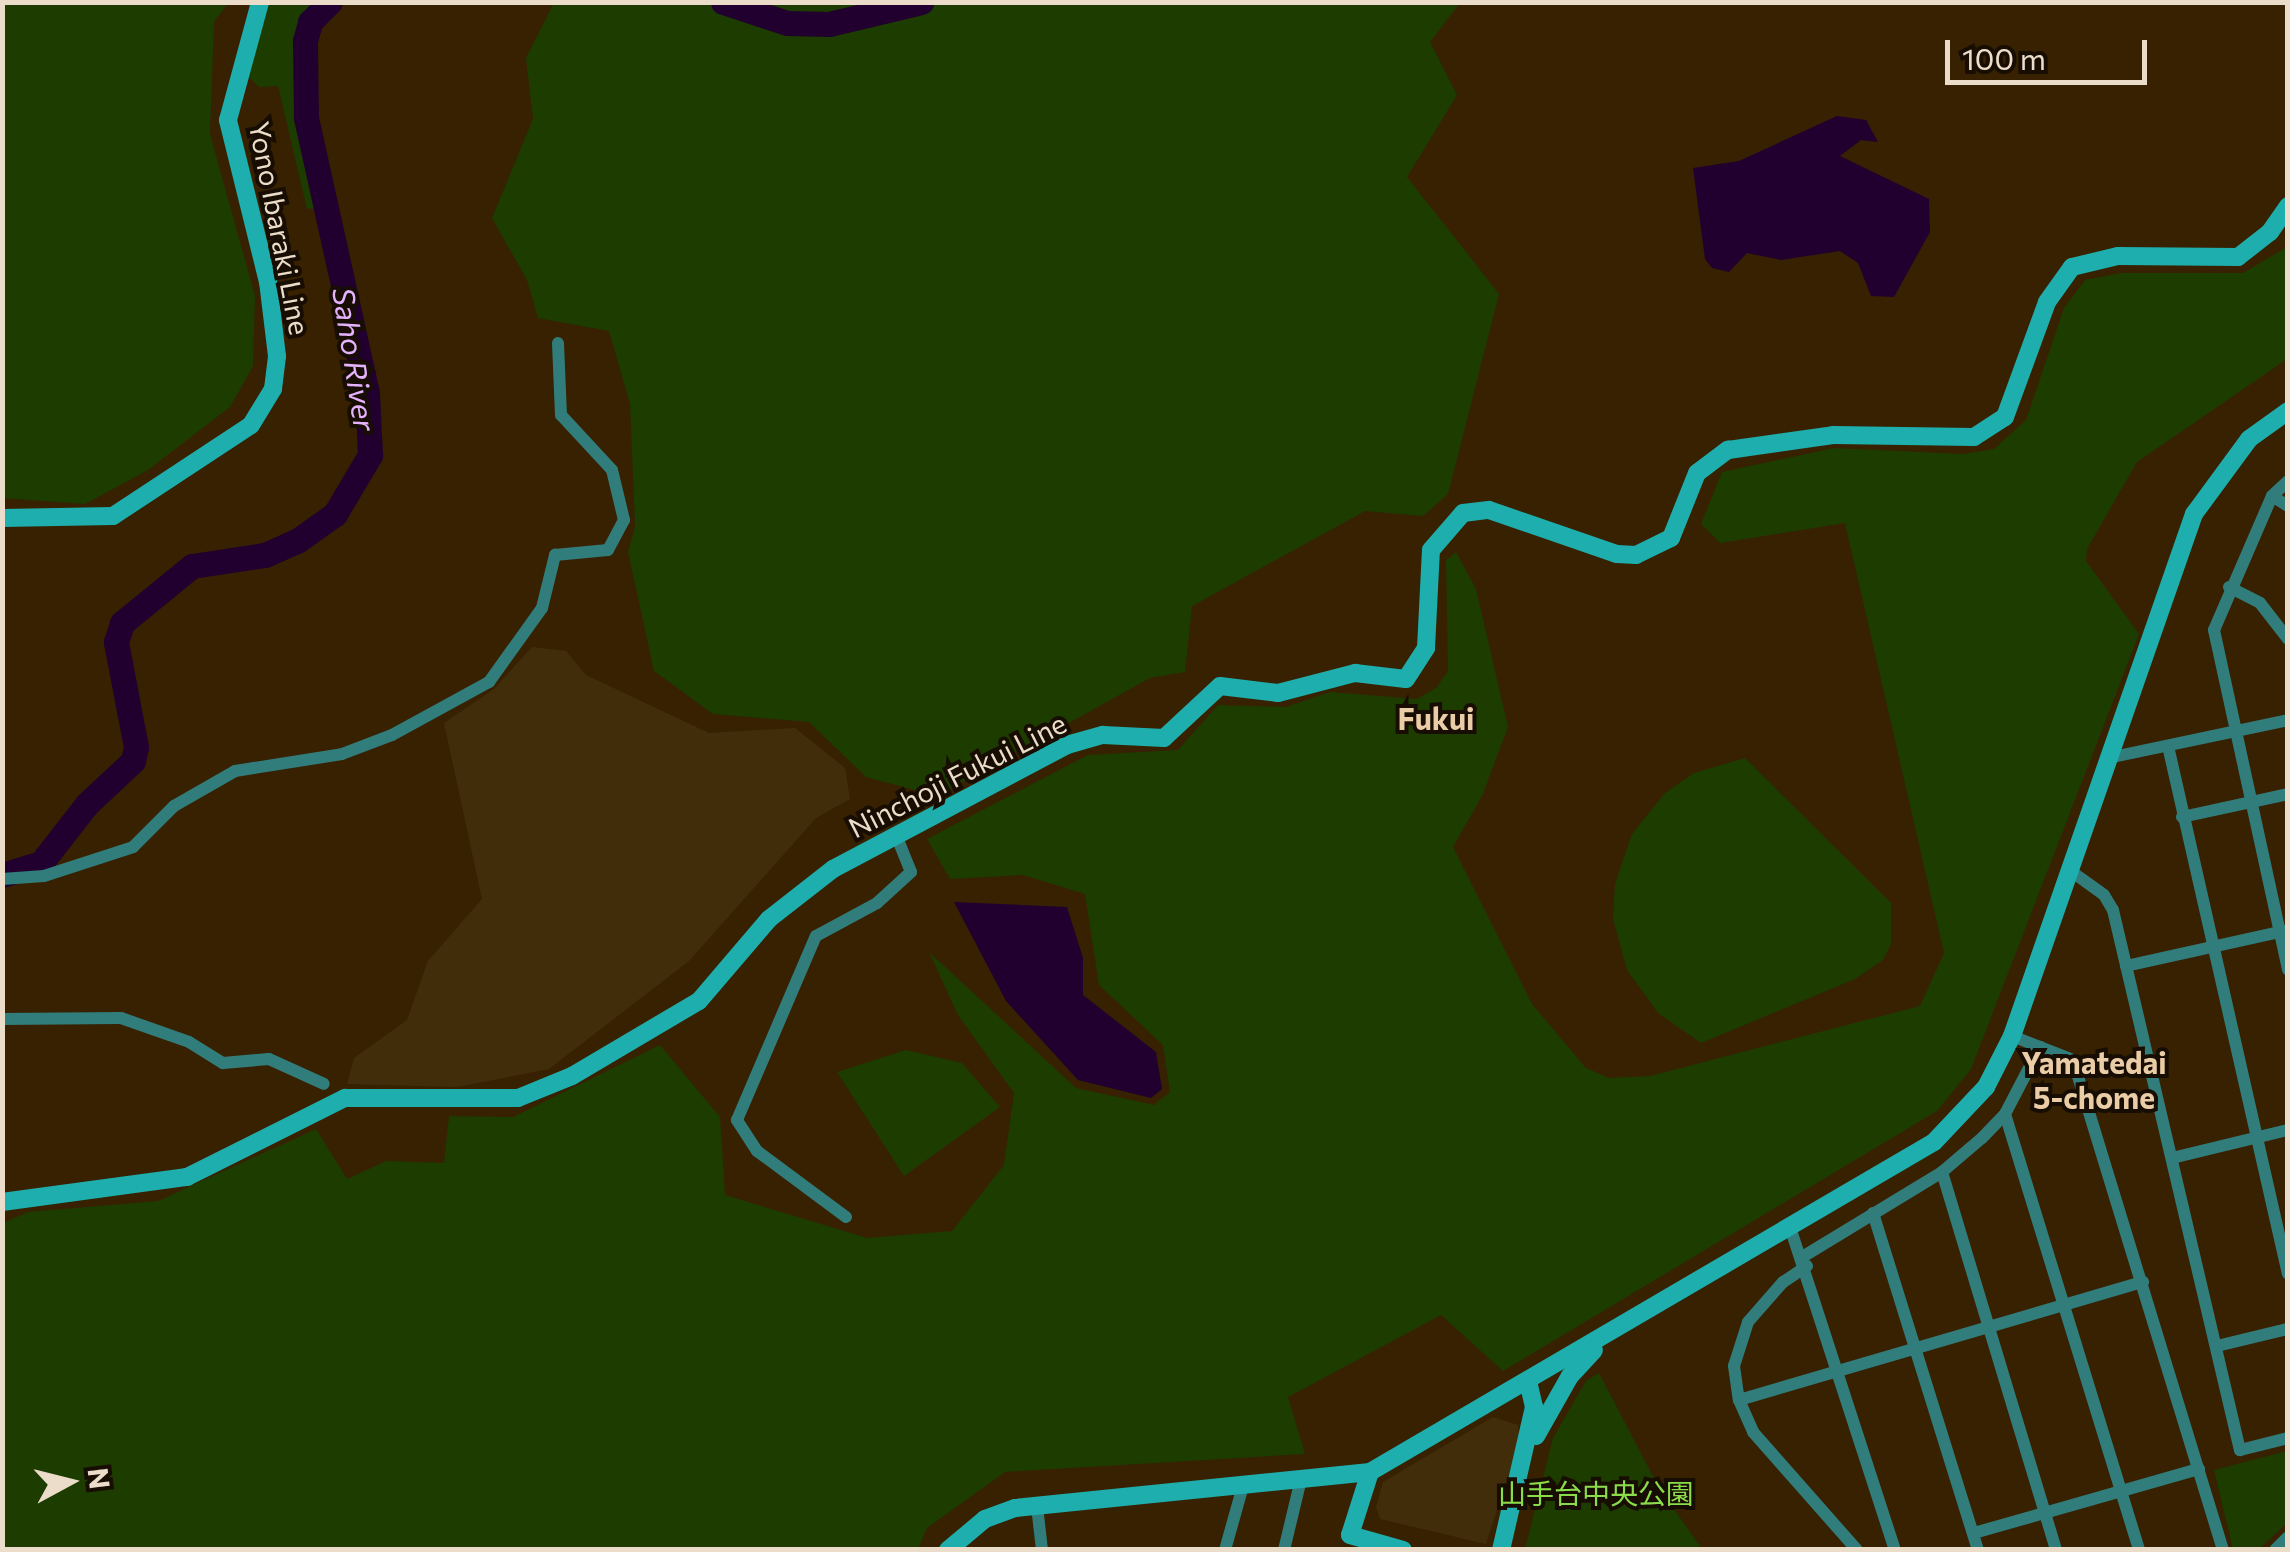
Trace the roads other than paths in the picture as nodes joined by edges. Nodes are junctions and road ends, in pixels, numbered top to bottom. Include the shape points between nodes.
1 (260, 2) edge
2 (2288, 206) edge
3 (558, 343) dead end
4 (2288, 411) edge
5 (2288, 481) edge
6 (2272, 496) junction
7 (2288, 506) edge
8 (2, 518) edge
9 (2229, 587) junction
10 (2288, 639) edge
11 (2288, 720) edge
12 (2233, 733) junction
13 (2168, 746) junction
14 (2108, 758) junction
15 (2288, 794) edge
16 (2249, 802) junction
17 (2182, 817) junction
18 (897, 838) junction
19 (2068, 868) junction
20 (2, 879) edge
21 (2283, 931) edge
22 (2211, 948) junction
23 (2126, 966) junction
24 (2288, 970) edge
25 (2, 1019) edge
26 (2012, 1036) junction
27 (2040, 1046) junction
28 (324, 1084) dead end
29 (2005, 1114) junction
30 (2288, 1130) edge
31 (2256, 1138) junction
32 (2172, 1158) junction
33 (1942, 1172) junction
34 (2, 1202) edge
35 (1873, 1213) junction
36 (846, 1216) dead end
37 (1789, 1224) junction
38 (1805, 1261) junction
39 (2288, 1274) edge
40 (2143, 1282) junction
41 (2063, 1304) junction
42 (1990, 1325) junction
43 (2288, 1329) edge
44 (1606, 1337) junction
45 (2217, 1346) junction
46 (1918, 1347) junction
47 (1841, 1371) junction
48 (1528, 1382) junction
49 (1739, 1400) junction
50 (2288, 1438) edge
51 (1524, 1458) junction
52 (2199, 1470) junction
53 (1370, 1472) junction
54 (1301, 1480) junction
55 (1242, 1486) junction
56 (2123, 1492) junction
57 (1037, 1506) junction
58 (2045, 1514) junction
59 (1974, 1533) junction
60 (2288, 1537) edge
61 (1348, 1542) edge
62 (948, 1550) edge
63 (1042, 1550) edge
64 (1225, 1550) edge
65 (1284, 1550) edge
66 (1403, 1550) edge
67 (1500, 1550) edge
68 (1857, 1550) edge
69 (1896, 1550) edge
70 (1978, 1550) edge
71 (2056, 1550) edge
72 (2139, 1550) edge
73 (2223, 1550) edge
74 (2275, 1550) edge

1 - 8 main road, Yono Ibaraki Line via 228,120 268,282 277,356 273,389 251,425 113,516
2 - 18 main road, Ninchoji Fukui Line via 2270,232 2238,257 2118,256 2072,267 2046,302 2012,404 1989,431 1960,438 1833,435 1728,450 1697,473 1670,538 1636,555 1489,510 1464,513 1431,550 1426,648 1406,679 1356,673 1278,694 1220,686 1164,738 1085,738
3 - 20 street via 561,415 612,470 624,520 608,550 555,554 542,608 490,682 408,728 342,754 235,772 174,806 133,848 44,876
4 - 14 main road via 2249,439 2194,514
5 - 6 street
6 - 7 street
6 - 9 street
9 - 10 street via 2260,604
9 - 12 street via 2214,630
11 - 12 street
12 - 13 street
12 - 16 street
13 - 14 street
13 - 17 street
14 - 19 main road
15 - 16 street
16 - 17 street
16 - 21 street
17 - 22 street
18 - 34 main road, Ninchoji Fukui Line via 833,870 770,919 700,1001 572,1076 518,1098 345,1098 187,1177
18 - 36 street via 911,872 877,903 816,936 737,1120 757,1151
19 - 23 street via 2113,910
19 - 26 main road
21 - 22 street
21 - 24 street
22 - 23 street
22 - 31 street
23 - 32 street
25 - 28 street via 121,1018 190,1042 223,1063 270,1059
26 - 27 street
26 - 37 main road via 1986,1086 1934,1142
27 - 29 street
27 - 40 street via 2074,1060
29 - 33 street
29 - 41 street
30 - 31 street
31 - 32 street
31 - 39 street
32 - 45 street
33 - 35 street
33 - 42 street
35 - 38 street
35 - 46 street
37 - 38 street
37 - 44 main road
38 - 47 street
38 - 49 street via 1748,1322 1734,1366
40 - 41 street
40 - 52 street
41 - 42 street
41 - 56 street
42 - 46 street
42 - 58 street
43 - 45 street
44 - 48 main road
44 - 51 main road via 1570,1376
45 - 50 street via 2240,1450
46 - 47 street
46 - 59 street
47 - 49 street
47 - 69 street
48 - 51 main road via 1534,1407
48 - 53 main road
49 - 68 street via 1753,1432
51 - 67 main road
52 - 56 street
52 - 73 street
53 - 54 main road
53 - 61 main road
54 - 55 main road
54 - 65 street
55 - 57 main road
55 - 64 street
56 - 58 street
56 - 72 street
57 - 62 main road via 985,1518
57 - 63 street
58 - 59 street
58 - 71 street
59 - 70 street
60 - 74 street
61 - 66 main road

